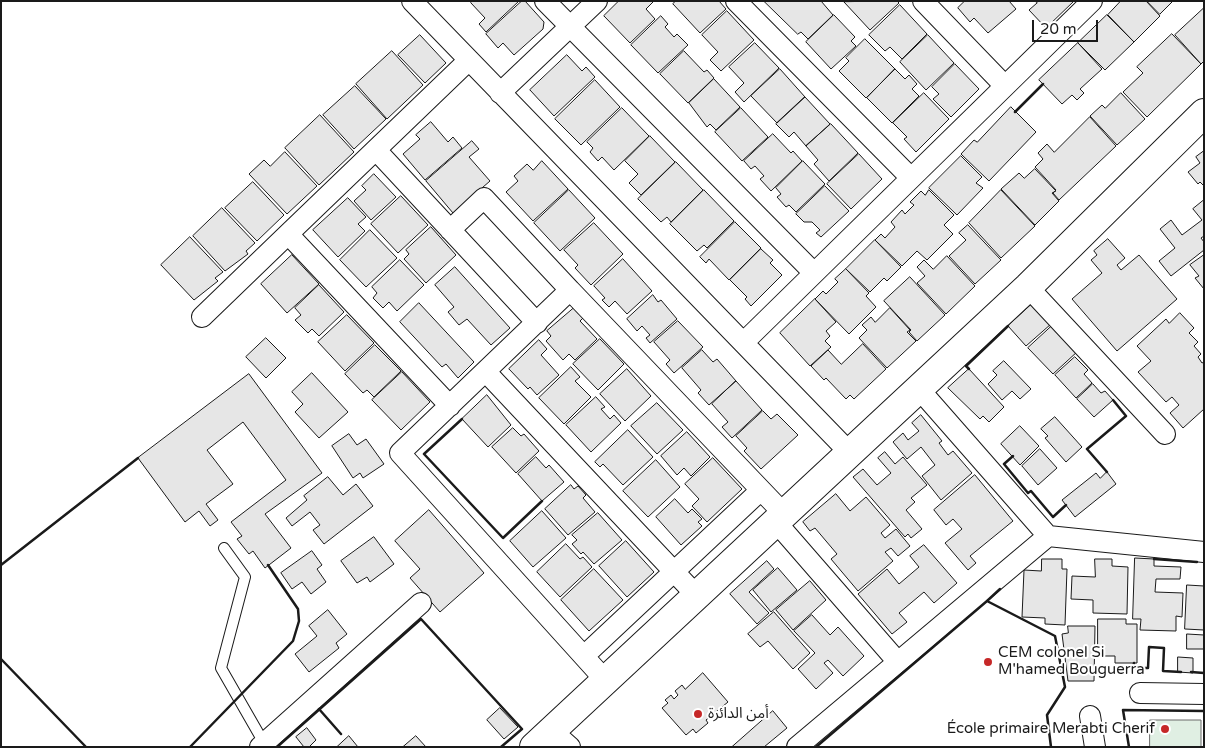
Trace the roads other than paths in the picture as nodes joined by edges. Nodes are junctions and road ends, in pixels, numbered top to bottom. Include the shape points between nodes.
1 (412, 1) edge
2 (545, 1) edge
3 (597, 1) edge
4 (736, 1) edge
5 (923, 1) edge
6 (1092, 1) edge
7 (570, 27) junction
8 (469, 60) junction
9 (1004, 85) junction
10 (500, 93) junction
11 (1204, 113) edge
12 (376, 150) junction
13 (911, 178) junction
14 (450, 230) junction
15 (288, 234) junction
16 (814, 273) junction
17 (1028, 287) junction
18 (570, 290) junction
19 (202, 317) dead end
20 (537, 323) junction
21 (744, 342) junction
22 (486, 372) junction
23 (919, 389) junction
24 (450, 406) junction
25 (1165, 434) dead end
26 (850, 453) junction
27 (761, 490) junction
28 (780, 518) junction
29 (1048, 536) junction
30 (224, 548) dead end
31 (1204, 552) edge
32 (674, 572) junction
33 (696, 596) junction
34 (421, 603) dead end
35 (584, 656) junction
36 (897, 662) junction
37 (606, 681) junction
38 (1140, 693) dead end
39 (1204, 694) edge
40 (1090, 716) dead end
41 (552, 741) edge
42 (262, 745) edge
43 (797, 747) edge
44 (1095, 747) edge

1 - 8 street
2 - 7 street
3 - 7 street
4 - 13 street
5 - 9 street
6 - 9 street
7 - 10 street
7 - 16 street
8 - 10 street
8 - 12 street
9 - 13 street
10 - 21 street
11 - 17 main road
12 - 14 street
12 - 15 street
13 - 16 street
14 - 18 street via 484,198
14 - 20 street
15 - 19 street
15 - 24 street
16 - 21 street
17 - 23 main road
17 - 25 street
18 - 20 street
18 - 27 street
20 - 22 street
21 - 26 street
22 - 24 street
22 - 32 street
23 - 26 main road
23 - 29 street
24 - 35 street via 400,453
26 - 28 main road
27 - 28 street
27 - 32 street
28 - 33 main road
28 - 36 street
29 - 31 street
29 - 36 street
30 - 42 lane via 245,577 221,668
32 - 33 street
32 - 35 street
33 - 37 main road
34 - 42 street
35 - 37 street
36 - 43 street
37 - 41 main road
38 - 39 street
40 - 44 street

